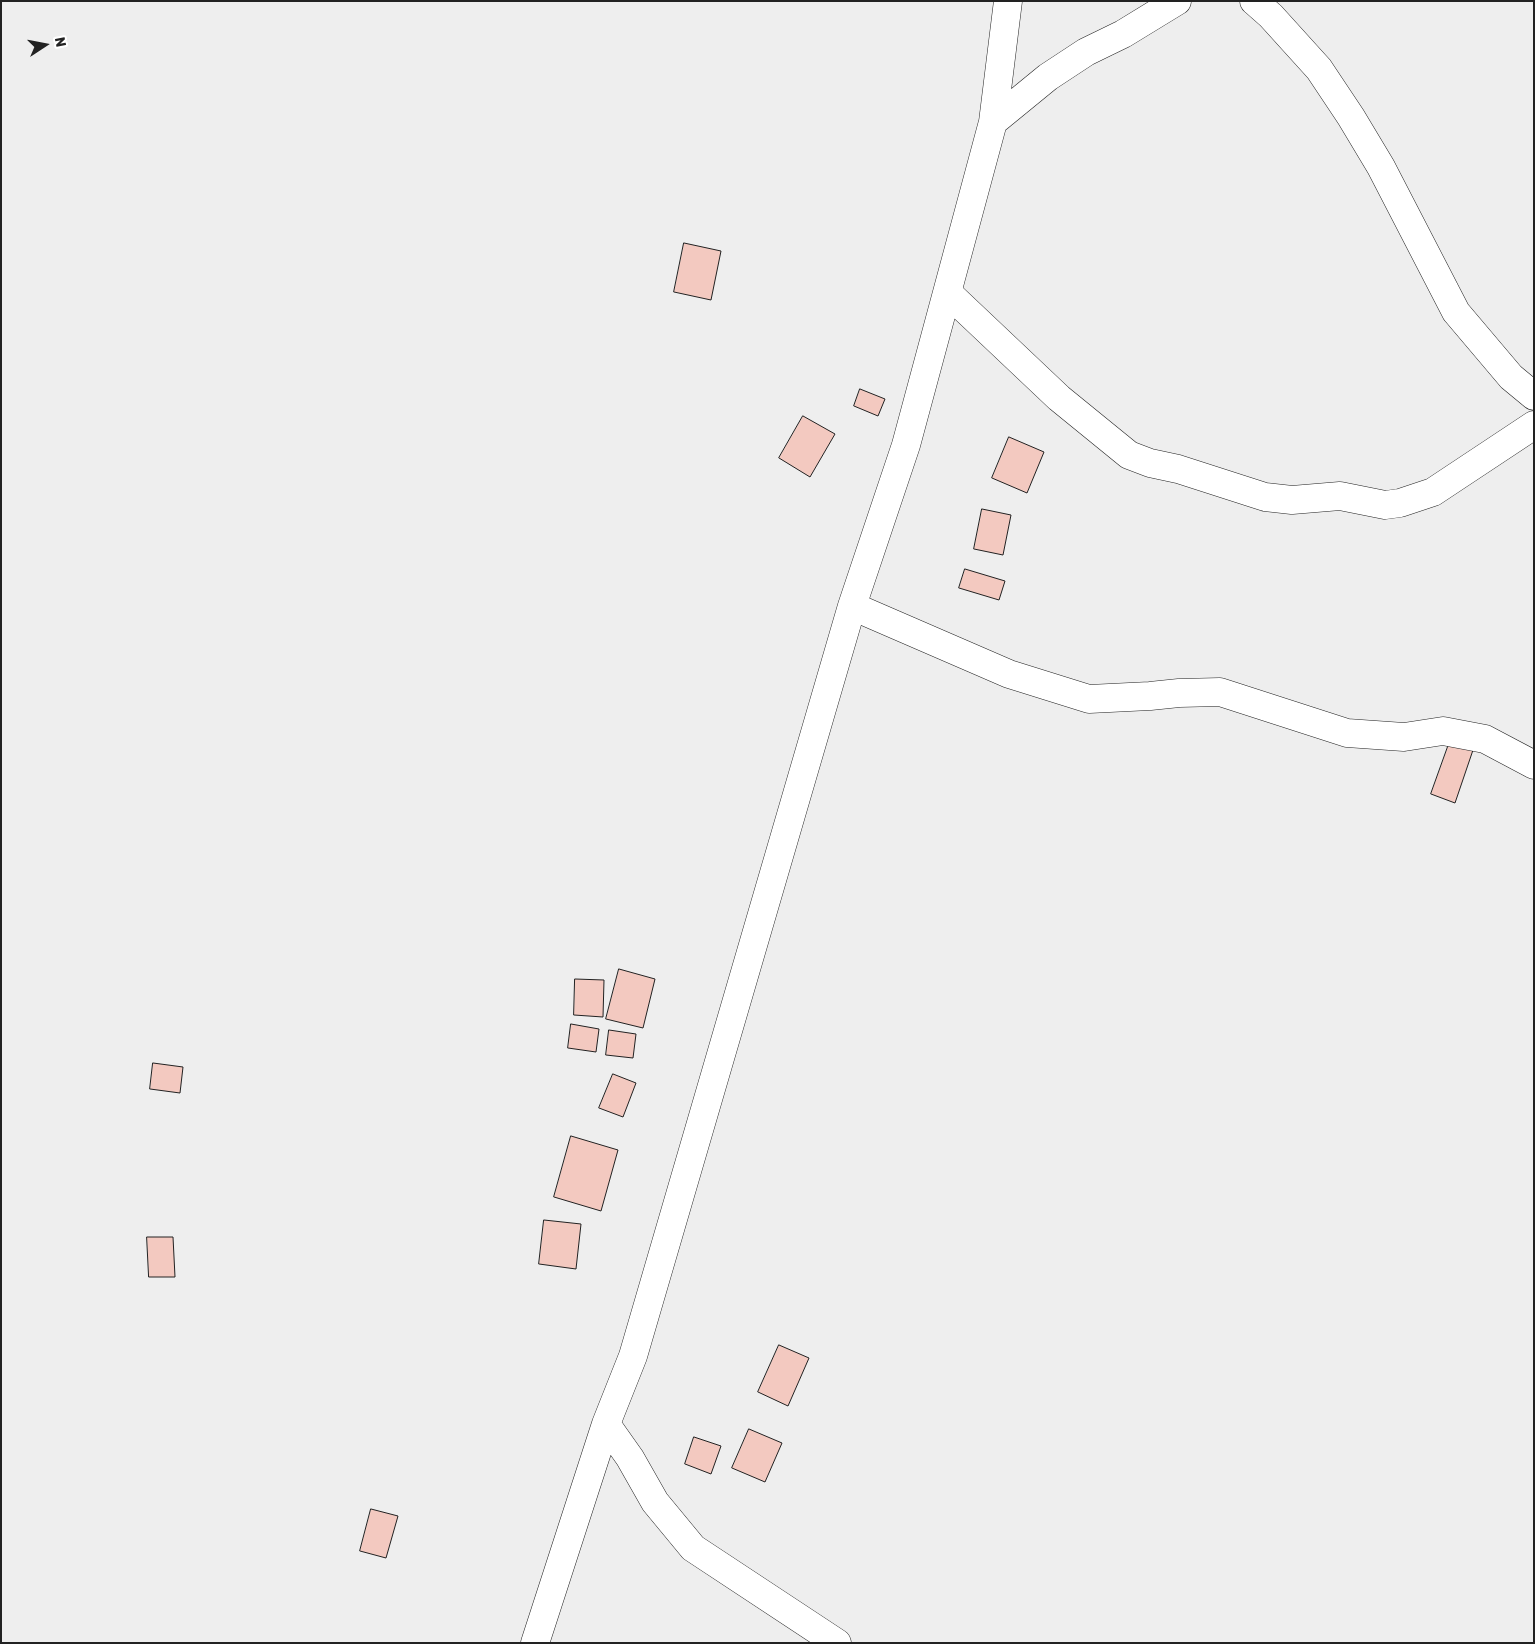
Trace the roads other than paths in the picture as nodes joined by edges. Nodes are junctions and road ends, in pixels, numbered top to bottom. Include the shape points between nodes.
1 (1008, 1) edge
2 (1176, 1) edge
3 (1254, 1) edge
4 (992, 122) junction
5 (948, 293) junction
6 (1534, 396) edge
7 (1534, 425) edge
8 (852, 606) junction
9 (1534, 765) edge
10 (606, 1424) junction
11 (534, 1643) edge
12 (837, 1643) edge

1 - 4 street
2 - 4 street via 1123,34 1086,52 1048,77
3 - 6 street via 1319,69 1351,117 1381,167 1456,312 1511,377
4 - 5 street
5 - 7 street via 1059,398 1130,455 1265,497 1292,500 1340,496 1385,504 1400,503 1433,492
5 - 8 street via 906,445
8 - 9 street via 1009,674 1088,699 1220,692 1347,733 1404,737 1443,730 1485,738
8 - 10 street via 633,1356
10 - 11 street
10 - 12 street via 655,1502 692,1548

